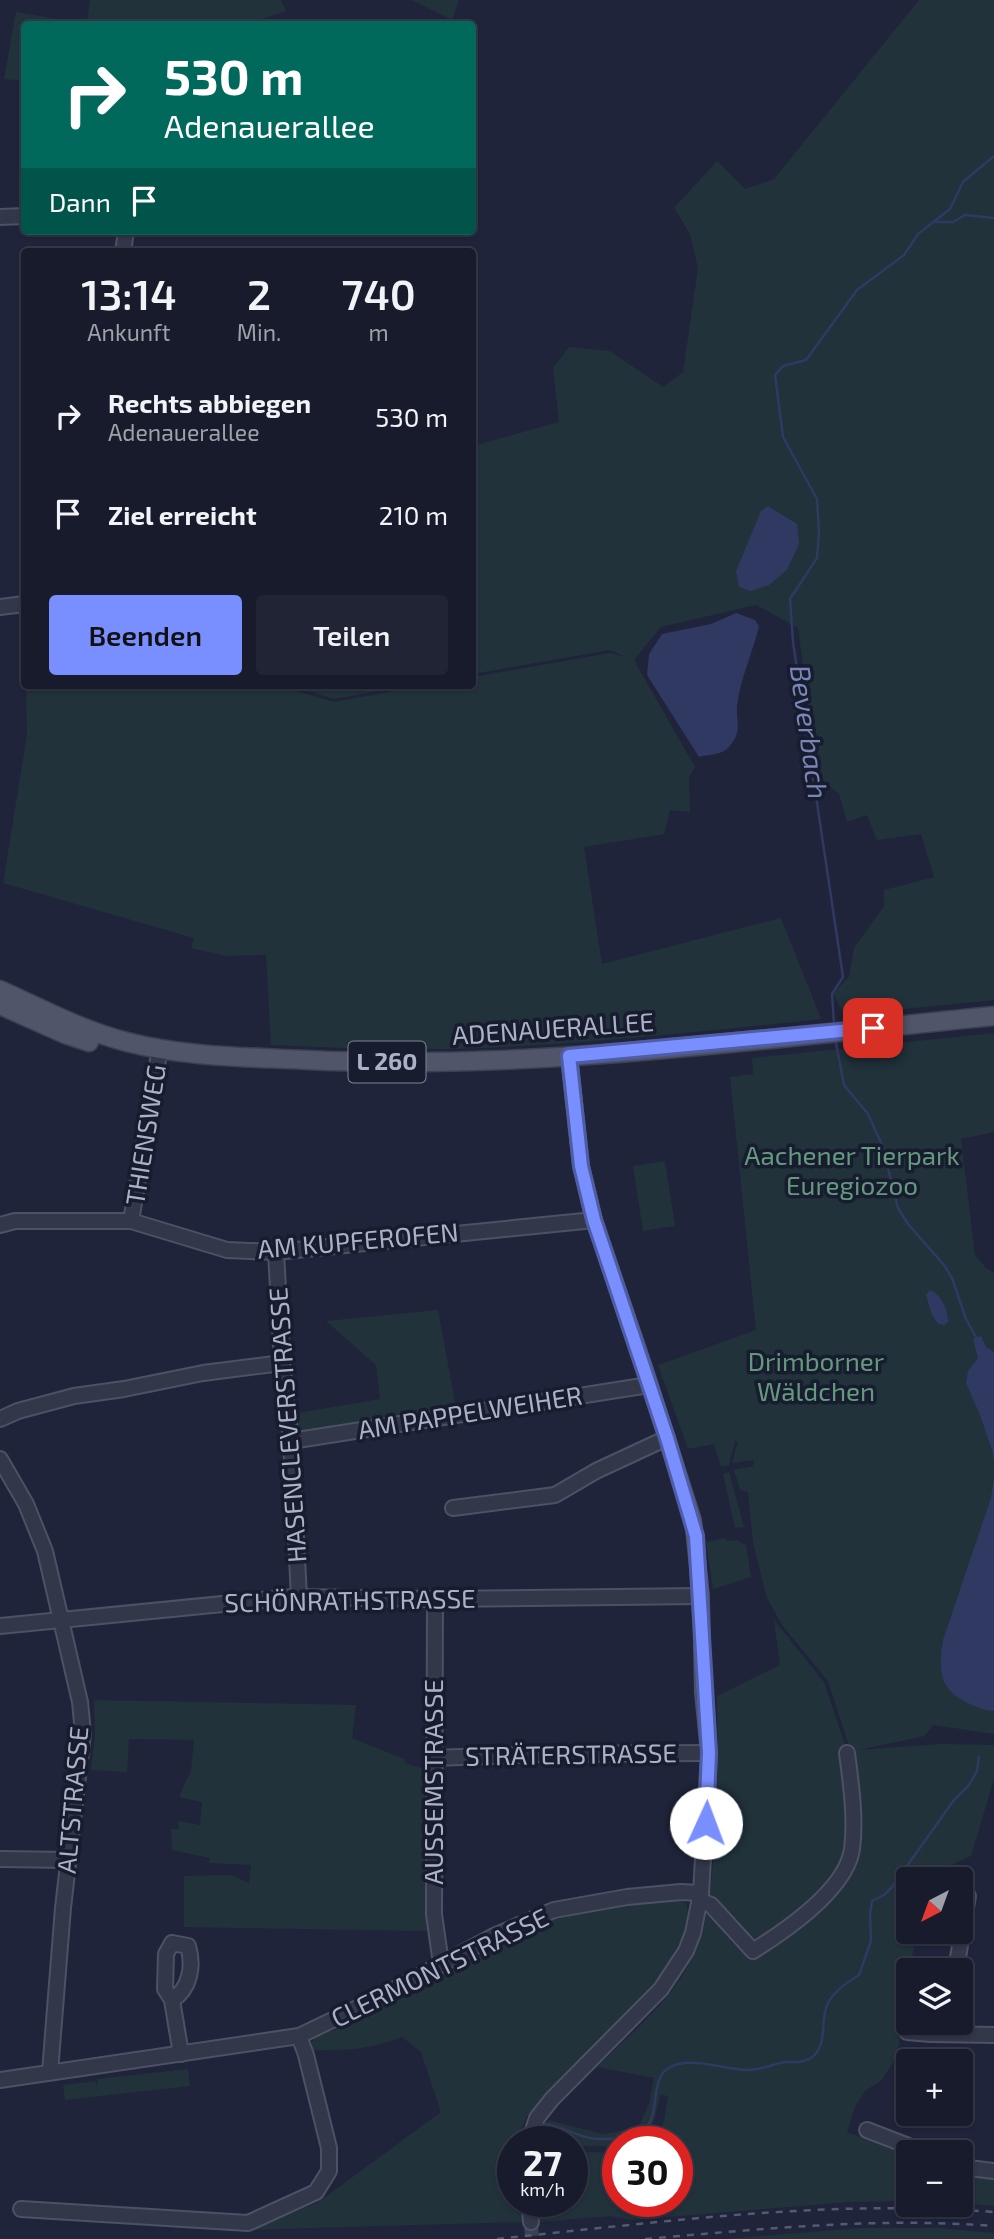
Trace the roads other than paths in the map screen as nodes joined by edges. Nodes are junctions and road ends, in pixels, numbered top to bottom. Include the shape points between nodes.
1 (21, 216) edge
2 (0, 217) edge
3 (21, 604) edge
4 (0, 607) edge
5 (0, 977) edge
6 (0, 990) edge
7 (0, 1005) edge
8 (994, 1016) edge
9 (128, 1042) junction
10 (160, 1048) junction
11 (569, 1056) junction
12 (594, 1220) junction
13 (131, 1221) junction
14 (0, 1225) edge
15 (276, 1252) junction
16 (282, 1363) junction
17 (649, 1385) junction
18 (0, 1419) edge
19 (667, 1438) junction
20 (291, 1441) junction
21 (0, 1459) edge
22 (453, 1508) dead end
23 (701, 1596) junction
24 (299, 1597) junction
25 (435, 1599) junction
26 (61, 1619) junction
27 (0, 1626) edge
28 (709, 1753) junction
29 (847, 1753) dead end
30 (433, 1758) junction
31 (0, 1859) edge
32 (69, 1860) junction
33 (700, 1897) junction
34 (441, 1964) junction
35 (172, 2000) dead end
36 (973, 2032) edge
37 (994, 2035) edge
38 (299, 2036) junction
39 (181, 2054) junction
40 (50, 2072) junction
41 (0, 2080) edge
42 (534, 2126) edge
43 (867, 2130) dead end
44 (896, 2141) edge
45 (973, 2168) edge
46 (994, 2171) edge
47 (21, 2209) dead end
48 (530, 2217) edge
49 (531, 2222) tunnel mouth

1 - 2 street
3 - 4 street
5 - 9 main road via 96,1021
6 - 9 main road, ADENAUERALLEE / L 260 via 81,1027
7 - 9 main road via 88,1042
8 - 11 main road, ADENAUERALLEE / L 260
9 - 10 main road, ADENAUERALLEE / L 260
10 - 11 main road, ADENAUERALLEE / L 260 via 370,1062
10 - 13 street, THIENSWEG
11 - 12 street via 581,1166
12 - 15 street, AM KUPFEROFEN
12 - 17 street
13 - 14 street, AM KUPFEROFEN
13 - 15 street, AM KUPFEROFEN via 228,1250
15 - 16 street, HASENCLEVERSTRASSE
16 - 18 street via 74,1396
16 - 20 street, HASENCLEVERSTRASSE
17 - 19 street
17 - 20 street, AM PAPPELWEIHER
19 - 22 street via 555,1495
19 - 23 street via 693,1520
20 - 24 street, HASENCLEVERSTRASSE
21 - 26 street, ALTSTRASSE via 26,1504 45,1551
23 - 25 street, SCHÖNRATHSTRASSE
23 - 28 street
24 - 25 street, SCHÖNRATHSTRASSE
24 - 26 street, SCHÖNRATHSTRASSE
25 - 30 street, AUSSEMSTRASSE
26 - 27 street, SCHÖNRATHSTRASSE
26 - 32 street, ALTSTRASSE via 83,1733
28 - 30 street, STRÄTERSTRASSE
28 - 33 street
29 - 33 street via 852,1851 838,1881 815,1906 753,1951
30 - 34 street, AUSSEMSTRASSE via 434,1914
31 - 32 street
32 - 40 street, ALTSTRASSE
33 - 34 street, CLERMONTSTRASSE via 681,1892 554,1910
33 - 42 street via 693,1933 678,1967 552,2099
34 - 38 street, CLERMONTSTRASSE
35 - 39 street
36 - 37 street
38 - 39 street, CLERMONTSTRASSE
38 - 47 street via 329,2148 329,2171 316,2192 248,2223
39 - 40 street, CLERMONTSTRASSE
40 - 41 street, CLERMONTSTRASSE
43 - 44 street
45 - 46 street
48 - 49 street

